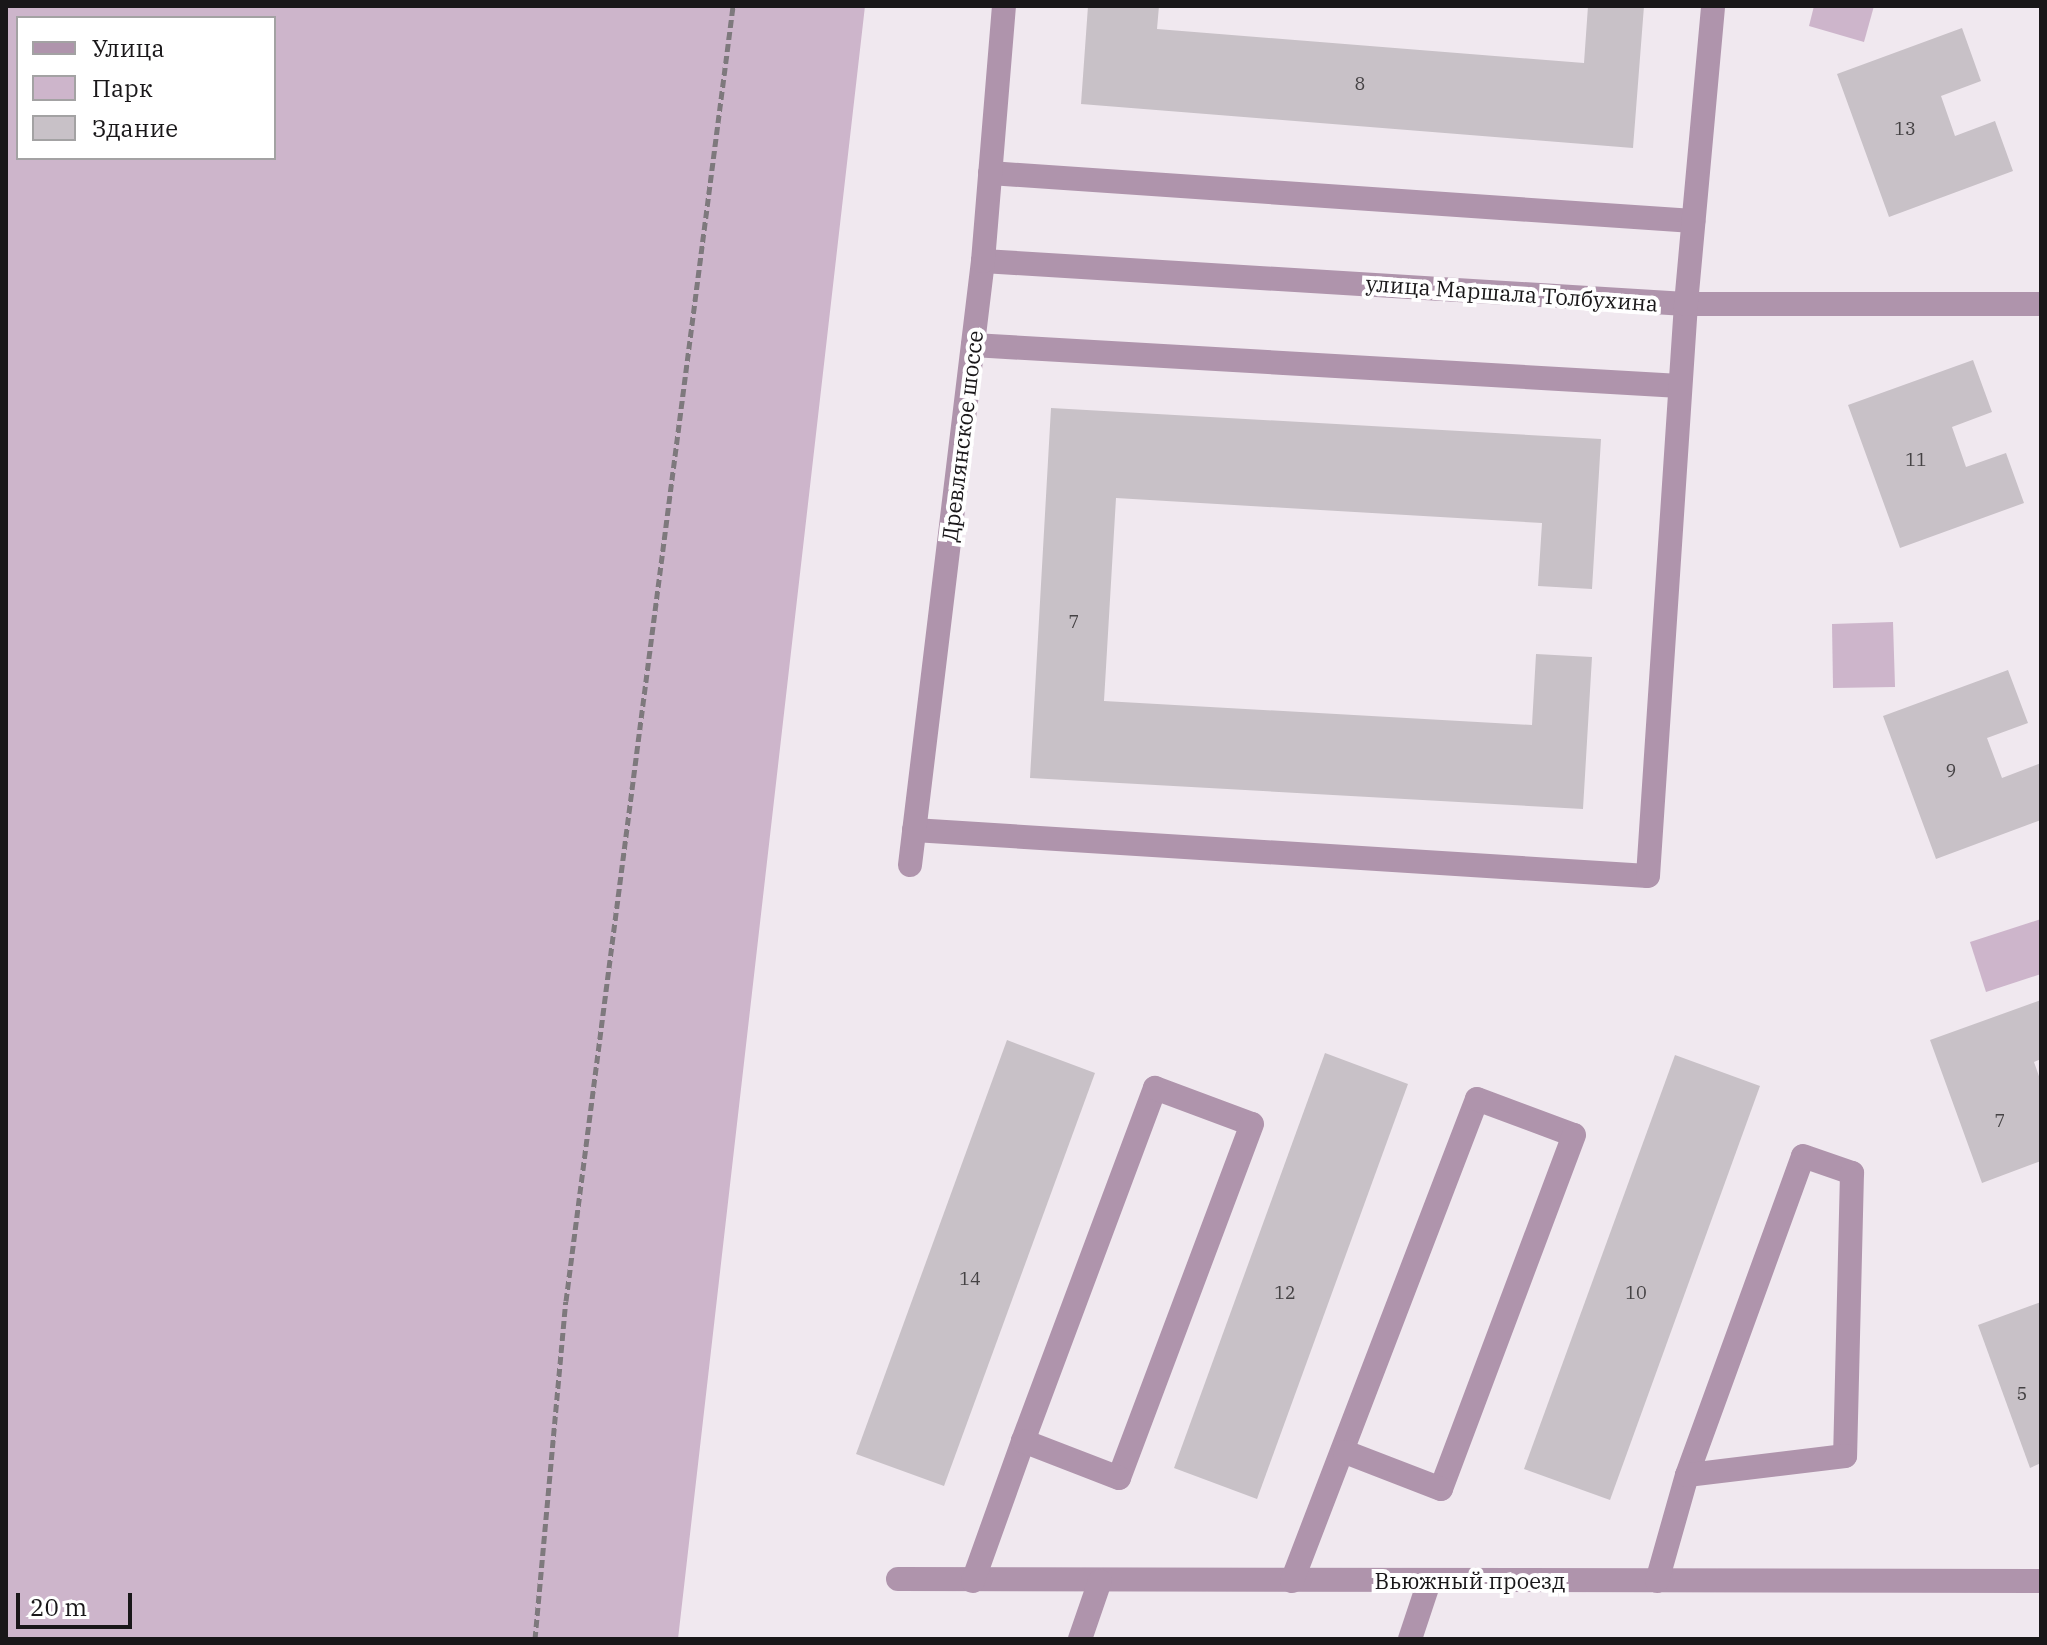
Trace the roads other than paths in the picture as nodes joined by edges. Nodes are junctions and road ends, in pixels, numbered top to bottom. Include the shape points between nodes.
1 (1004, 6) edge
2 (1713, 6) edge
3 (990, 173) junction
4 (1693, 221) junction
5 (983, 261) junction
6 (1686, 304) junction
7 (2041, 304) edge
8 (973, 345) junction
9 (1680, 386) junction
10 (914, 830) junction
11 (910, 865) dead end
12 (1023, 1441) junction
13 (1345, 1452) junction
14 (1687, 1475) junction
15 (898, 1579) dead end
16 (973, 1581) junction
17 (1100, 1581) junction
18 (1292, 1581) junction
19 (1657, 1581) junction
20 (2041, 1581) edge
21 (1429, 1582) junction
22 (1080, 1639) edge
23 (1410, 1639) edge

1 - 3 street, Древлянское шоссе
2 - 4 street
3 - 4 street
3 - 5 street, Древлянское шоссе
4 - 6 street
5 - 6 street, улица Маршала Толбухина
5 - 8 street, Древлянское шоссе
6 - 7 street, улица Маршала Толбухина
6 - 9 street
8 - 9 street
8 - 10 street, Древлянское шоссе
9 - 10 street via 1648,876
10 - 11 street, Древлянское шоссе
12 - 12 street via 1155,1088 1252,1124 1119,1478
12 - 16 street
13 - 13 street via 1477,1099 1574,1135 1441,1489
13 - 18 street
14 - 14 street via 1803,1156 1852,1173 1845,1456
14 - 19 street
15 - 16 street, Вьюжный проезд
16 - 17 street, Вьюжный проезд
17 - 18 street, Вьюжный проезд
17 - 22 street
18 - 21 street, Вьюжный проезд
19 - 20 street, Вьюжный проезд
19 - 21 street, Вьюжный проезд
21 - 23 street

